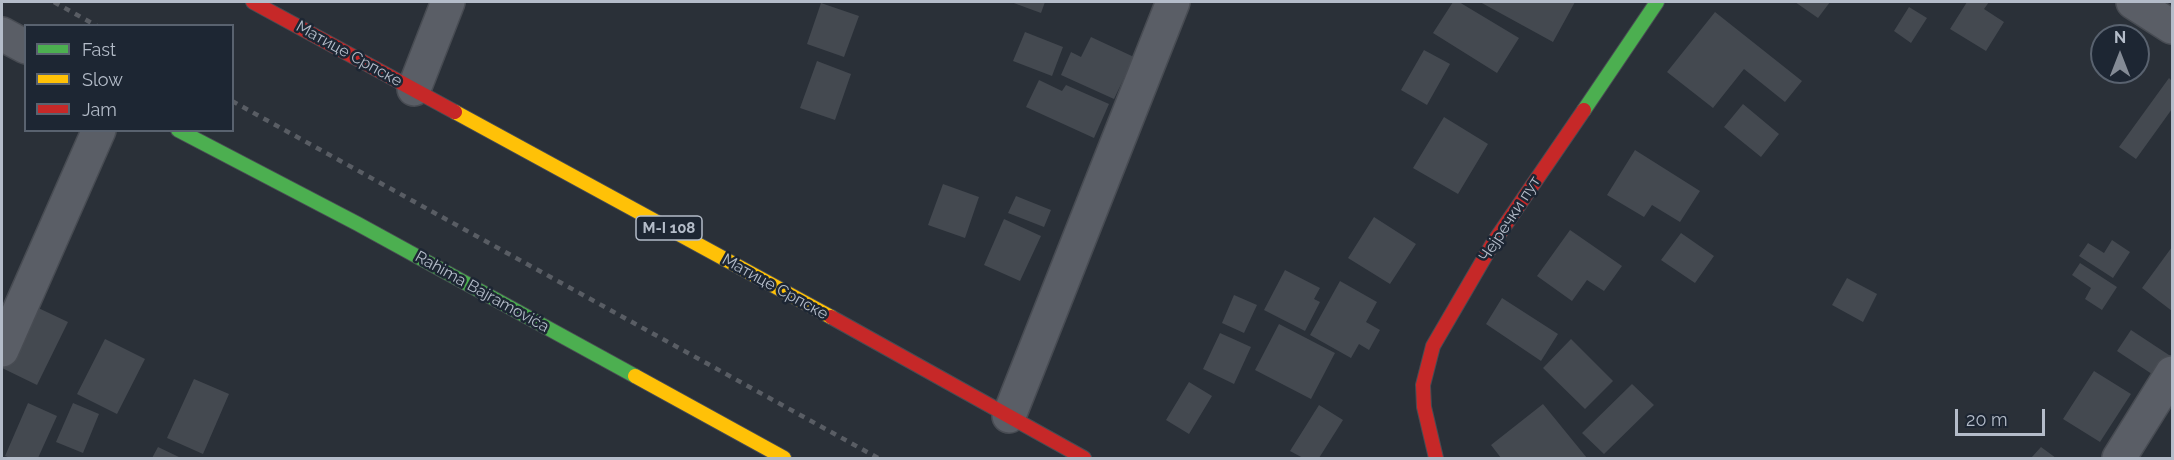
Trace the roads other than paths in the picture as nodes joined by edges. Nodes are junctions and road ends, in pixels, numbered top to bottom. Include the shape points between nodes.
1 (253, 2) edge
2 (448, 2) edge
3 (1173, 2) edge
4 (1657, 2) edge
5 (2133, 2) edge
6 (2172, 27) edge
7 (2, 34) edge
8 (24, 46) edge
9 (414, 89) junction
10 (98, 132) edge
11 (182, 132) edge
12 (2, 350) edge
13 (2172, 373) edge
14 (1009, 416) junction
15 (784, 459) edge
16 (1084, 459) edge
17 (1436, 459) edge
18 (2119, 459) edge

1 - 9 street, Матице Српске / M-I 108
2 - 9 street, Матице Српске
3 - 14 street
4 - 17 street, Чејречки пут via 1493,243 1433,346 1423,385
5 - 6 street
7 - 8 street
9 - 14 street, Матице Српске / M-I 108
10 - 12 street
11 - 15 street, Rahima Bajramovića via 358,224
13 - 18 street
14 - 16 street, Матице Српске / M-I 108

